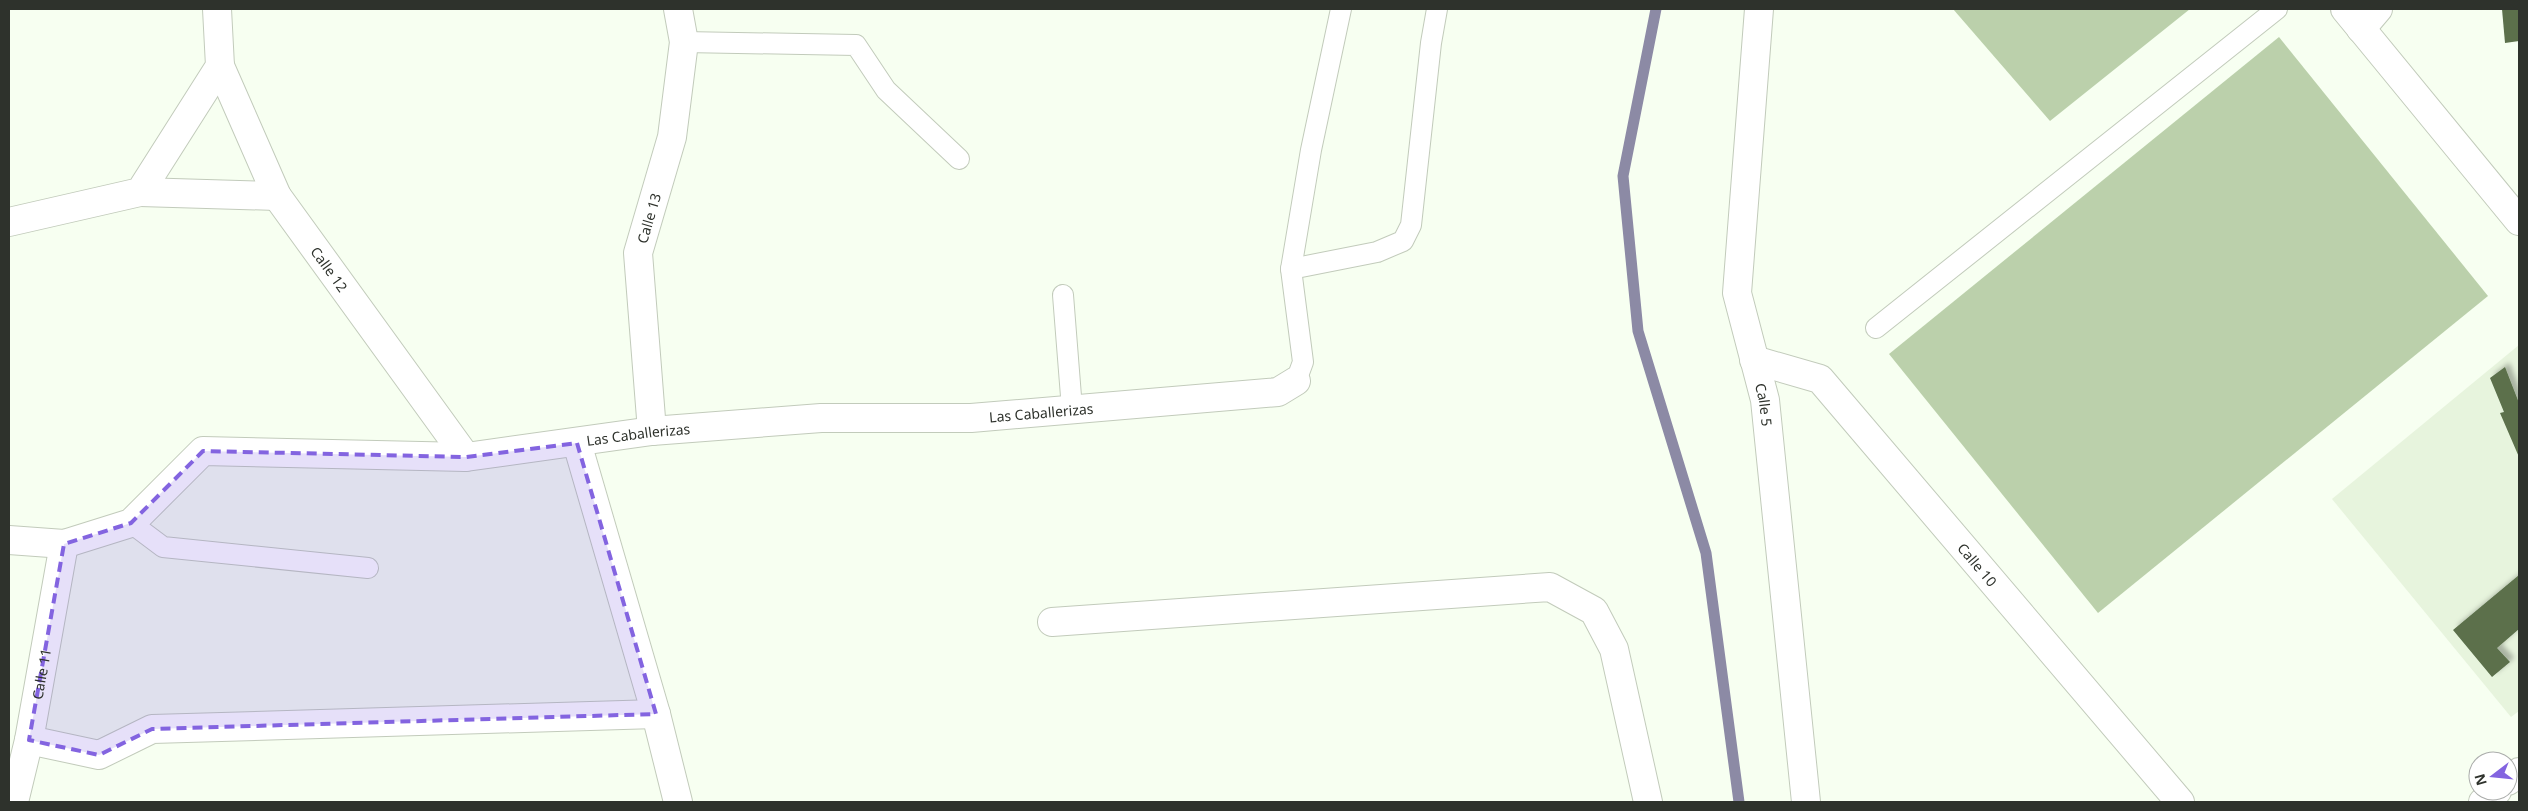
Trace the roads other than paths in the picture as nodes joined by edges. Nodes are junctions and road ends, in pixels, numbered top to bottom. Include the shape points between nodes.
1 (217, 9) edge
2 (678, 9) edge
3 (1341, 9) edge
4 (1437, 9) edge
5 (1759, 9) edge
6 (2277, 9) edge
7 (2378, 9) edge
8 (2353, 19) edge
9 (684, 42) junction
10 (220, 66) junction
11 (959, 159) dead end
12 (140, 192) junction
13 (277, 196) junction
14 (2519, 221) edge
15 (9, 222) edge
16 (1292, 269) junction
17 (1063, 295) dead end
18 (1876, 328) dead end
19 (1754, 360) junction
20 (1296, 381) joint
21 (1072, 409) junction
22 (652, 431) junction
23 (577, 442) junction
24 (466, 457) junction
25 (132, 524) junction
26 (9, 540) edge
27 (64, 544) junction
28 (368, 568) dead end
29 (1052, 622) dead end
30 (656, 714) junction
31 (29, 740) junction
32 (14, 802) edge
33 (678, 802) edge
34 (1648, 802) edge
35 (1806, 802) edge
36 (2180, 802) edge

1 - 10 street
2 - 9 street, Calle 13
3 - 16 lane via 1311,150
4 - 16 lane via 1411,225 1402,241 1377,252
5 - 19 street, Calle 5 via 1737,293
6 - 18 lane
7 - 8 street
8 - 14 street
9 - 11 lane via 856,45 886,90
9 - 22 street, Calle 13 via 672,137 638,252
10 - 12 street
10 - 13 street, Calle 12
12 - 13 street
12 - 15 street
13 - 24 street, Calle 12
16 - 20 lane via 1303,362
17 - 21 lane
19 - 35 street, Calle 5 via 1765,400
19 - 36 street, Calle 10 via 1820,379
20 - 21 street, Las Caballerizas via 1278,392
21 - 22 street, Las Caballerizas via 971,418 821,418
22 - 23 street, Las Caballerizas
23 - 24 street, Las Caballerizas
23 - 30 street
24 - 25 street, Las Caballerizas via 203,451
25 - 27 street, Las Caballerizas
25 - 28 lane via 163,547
26 - 27 street, Las Caballerizas
27 - 31 street, Calle 11
29 - 34 street via 1550,587 1594,611 1614,648
30 - 31 street via 152,729 99,755
30 - 33 street
31 - 32 street, Calle 11

